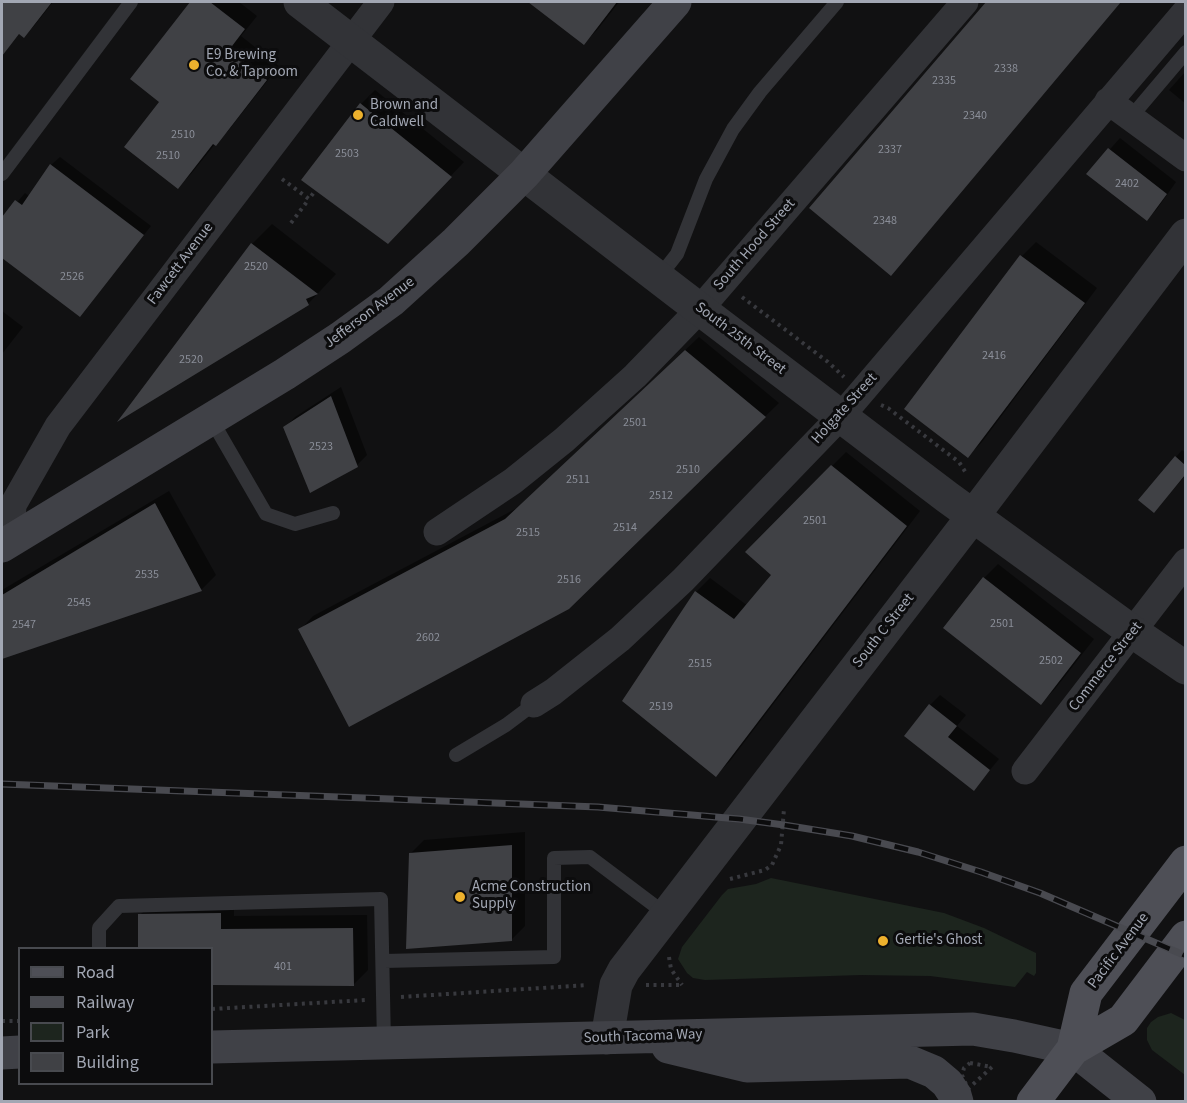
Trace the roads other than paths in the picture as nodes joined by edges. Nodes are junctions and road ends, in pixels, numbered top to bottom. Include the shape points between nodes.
1 (131, 2) edge
2 (300, 2) edge
3 (381, 2) edge
4 (675, 2) edge
5 (837, 2) edge
6 (965, 2) edge
7 (1185, 11) edge
8 (351, 40) junction
9 (1185, 52) edge
10 (1108, 101) junction
11 (1131, 117) junction
12 (1185, 158) edge
13 (2, 174) edge
14 (524, 174) junction
15 (1185, 235) edge
16 (659, 278) junction
17 (700, 309) junction
18 (842, 415) junction
19 (211, 419) junction
20 (333, 513) dead end
21 (973, 516) junction
22 (437, 532) dead end
23 (6, 544) edge
24 (1185, 562) edge
25 (1133, 632) junction
26 (1185, 668) edge
27 (534, 704) joint
28 (456, 755) dead end
29 (1025, 771) dead end
30 (1185, 862) edge
31 (667, 915) junction
32 (1185, 937) edge
33 (99, 947) edge
34 (384, 961) junction
35 (616, 1037) junction
36 (384, 1043) junction
37 (213, 1047) edge
38 (1073, 1049) junction
39 (18, 1052) edge
40 (2, 1053) edge
41 (957, 1101) edge
42 (1033, 1101) edge
43 (1140, 1101) edge

1 - 13 lane
2 - 8 street, South 25th Street
3 - 8 street, Fawcett Avenue
4 - 14 main road, Jefferson Avenue
5 - 16 lane via 733,129 706,178 677,254
6 - 17 street, South Hood Street
7 - 10 street, Holgate Street
8 - 14 street, South 25th Street
8 - 23 street, Fawcett Avenue via 58,426 13,505
9 - 11 lane
10 - 11 street
10 - 18 street, Holgate Street
11 - 12 street
14 - 16 street, South 25th Street
14 - 19 main road, Jefferson Avenue via 391,301
15 - 21 street, South C Street
16 - 17 street, South 25th Street
17 - 18 street, South 25th Street
17 - 22 street, South Hood Street via 635,376 564,440 513,481
18 - 21 street, South 25th Street
18 - 27 street, Holgate Street via 683,580 620,639
19 - 20 lane via 266,514 295,524
19 - 23 main road, Jefferson Avenue
21 - 25 street, South 25th Street
21 - 31 street, South C Street
24 - 25 street, Commerce Street
25 - 26 street, South 25th Street
25 - 29 street, Commerce Street
27 - 28 lane, Holgate Street
30 - 38 main road, Pacific Avenue via 1086,993
31 - 34 lane via 590,857 554,858 554,957
31 - 35 street, South C Street via 616,985
32 - 38 main road, Pacific Avenue via 1122,1020
33 - 34 lane via 99,928 119,906 381,899
34 - 36 lane
35 - 36 main road, South Tacoma Way
35 - 38 main road, South Tacoma Way via 973,1029
35 - 41 main road via 747,1066 910,1062 934,1072 947,1083
36 - 37 main road, South Tacoma Way
38 - 42 main road, Pacific Avenue
38 - 43 main road
39 - 40 main road

